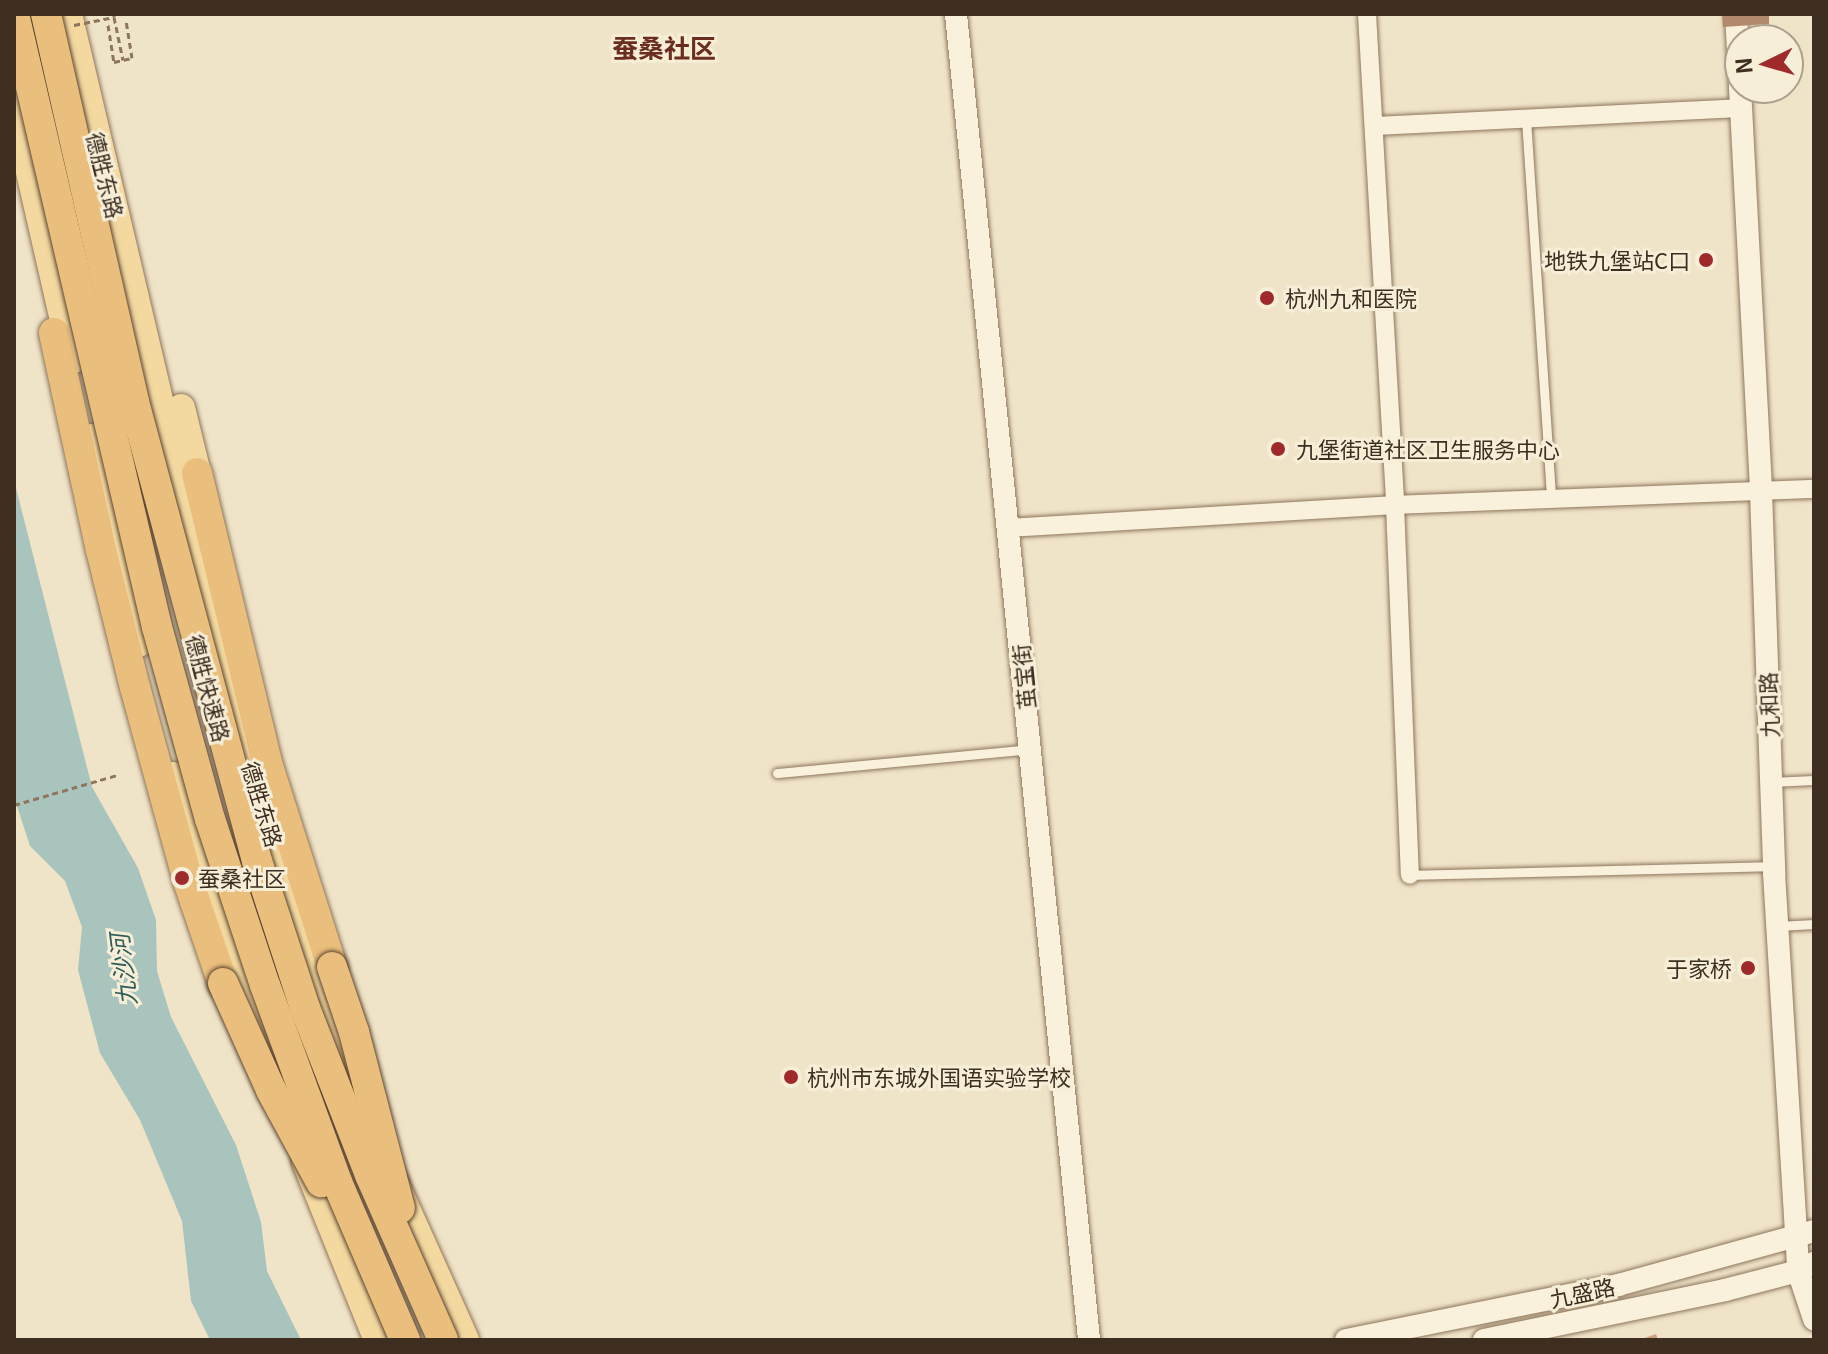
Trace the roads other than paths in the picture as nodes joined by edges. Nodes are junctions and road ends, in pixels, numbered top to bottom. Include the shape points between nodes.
1 (14, 14) edge
2 (46, 14) edge
3 (68, 14) edge
4 (956, 14) edge
5 (1367, 14) edge
6 (96, 20) edge
7 (1724, 96) edge
8 (14, 102) edge
9 (1741, 104) edge
10 (1526, 119) junction
11 (1374, 126) junction
12 (28, 165) junction
13 (54, 333) joint
14 (197, 473) joint
15 (1814, 489) edge
16 (1761, 492) junction
17 (1551, 499) junction
18 (1395, 505) junction
19 (1008, 528) junction
20 (1030, 749) junction
21 (777, 773) dead end
22 (1814, 780) edge
23 (1771, 782) junction
24 (1774, 866) junction
25 (1410, 875) joint
26 (1814, 924) edge
27 (1778, 926) junction
28 (1806, 1234) edge
29 (1806, 1267) edge
30 (423, 1295) junction
31 (1814, 1319) edge
32 (394, 1336) edge
33 (443, 1340) edge
34 (465, 1340) edge
35 (1089, 1340) edge
36 (1346, 1340) edge
37 (1484, 1340) edge

1 - 32 highway, 德胜快速路, bridge via 157,627 210,819
2 - 30 highway, 德胜快速路, bridge via 134,402 257,861 305,1008
3 - 34 main road, 德胜东路 via 250,763 332,1026 400,1199
4 - 19 street, 茧宝街
5 - 11 street
6 - 14 main road
7 - 10 street
8 - 12 main road
9 - 16 street, 九和路
10 - 11 street
10 - 17 lane
11 - 18 street
12 - 13 main road
12 - 32 main road via 164,750 314,1184
13 - 32 highway, bridge via 101,550 193,896 223,983 271,1090
14 - 30 highway, bridge via 268,766 354,1032
15 - 16 street
16 - 17 street
16 - 23 street, 九和路
17 - 18 street
18 - 19 street
18 - 25 street
19 - 20 street, 茧宝街
20 - 21 lane
20 - 35 street, 茧宝街
22 - 23 lane
23 - 24 street, 九和路
24 - 25 lane
24 - 27 street, 九和路
26 - 27 lane
27 - 28 street, 九和路
28 - 29 street, 九和路
28 - 36 street, 九盛路 via 1618,1285
29 - 31 street, 九和路
29 - 37 street, 九盛路 via 1588,1321
30 - 33 highway, 德胜快速路, bridge

